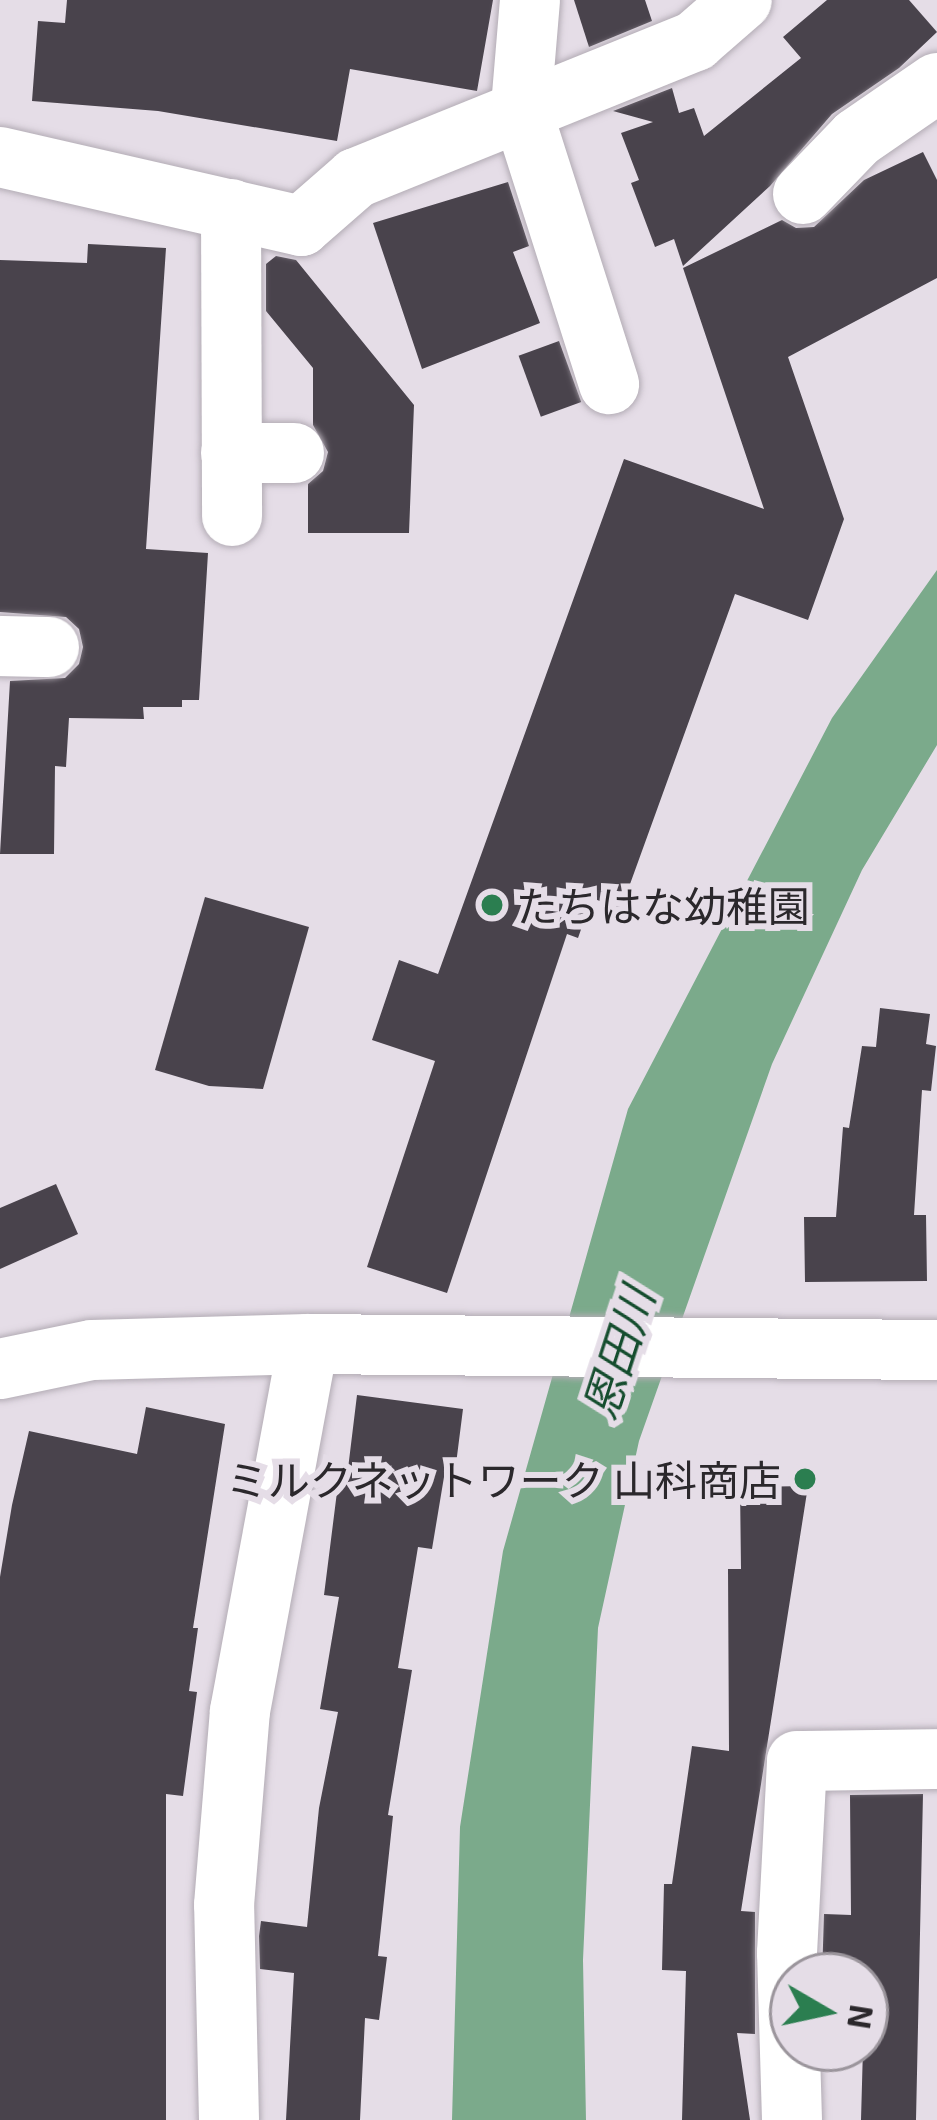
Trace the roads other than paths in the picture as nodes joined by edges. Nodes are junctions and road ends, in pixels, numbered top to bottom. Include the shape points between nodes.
1 (530, 0) edge
2 (742, 0) edge
3 (937, 82) edge
4 (521, 108) junction
5 (0, 157) edge
6 (803, 194) dead end
7 (231, 209) junction
8 (609, 384) dead end
9 (231, 453) junction
10 (294, 453) dead end
11 (232, 516) dead end
12 (308, 1344) junction
13 (937, 1350) edge
14 (0, 1369) edge
15 (937, 1759) edge
16 (229, 2120) edge
17 (792, 2120) edge

1 - 4 street
2 - 4 street via 695,41
3 - 6 street via 857,138
4 - 7 street via 356,178 301,226
4 - 8 street
5 - 7 street
7 - 9 street
9 - 10 street
9 - 11 street
12 - 13 street
12 - 14 street via 92,1350
12 - 16 street via 240,1711 224,1905
15 - 17 street via 797,1761 787,1953

